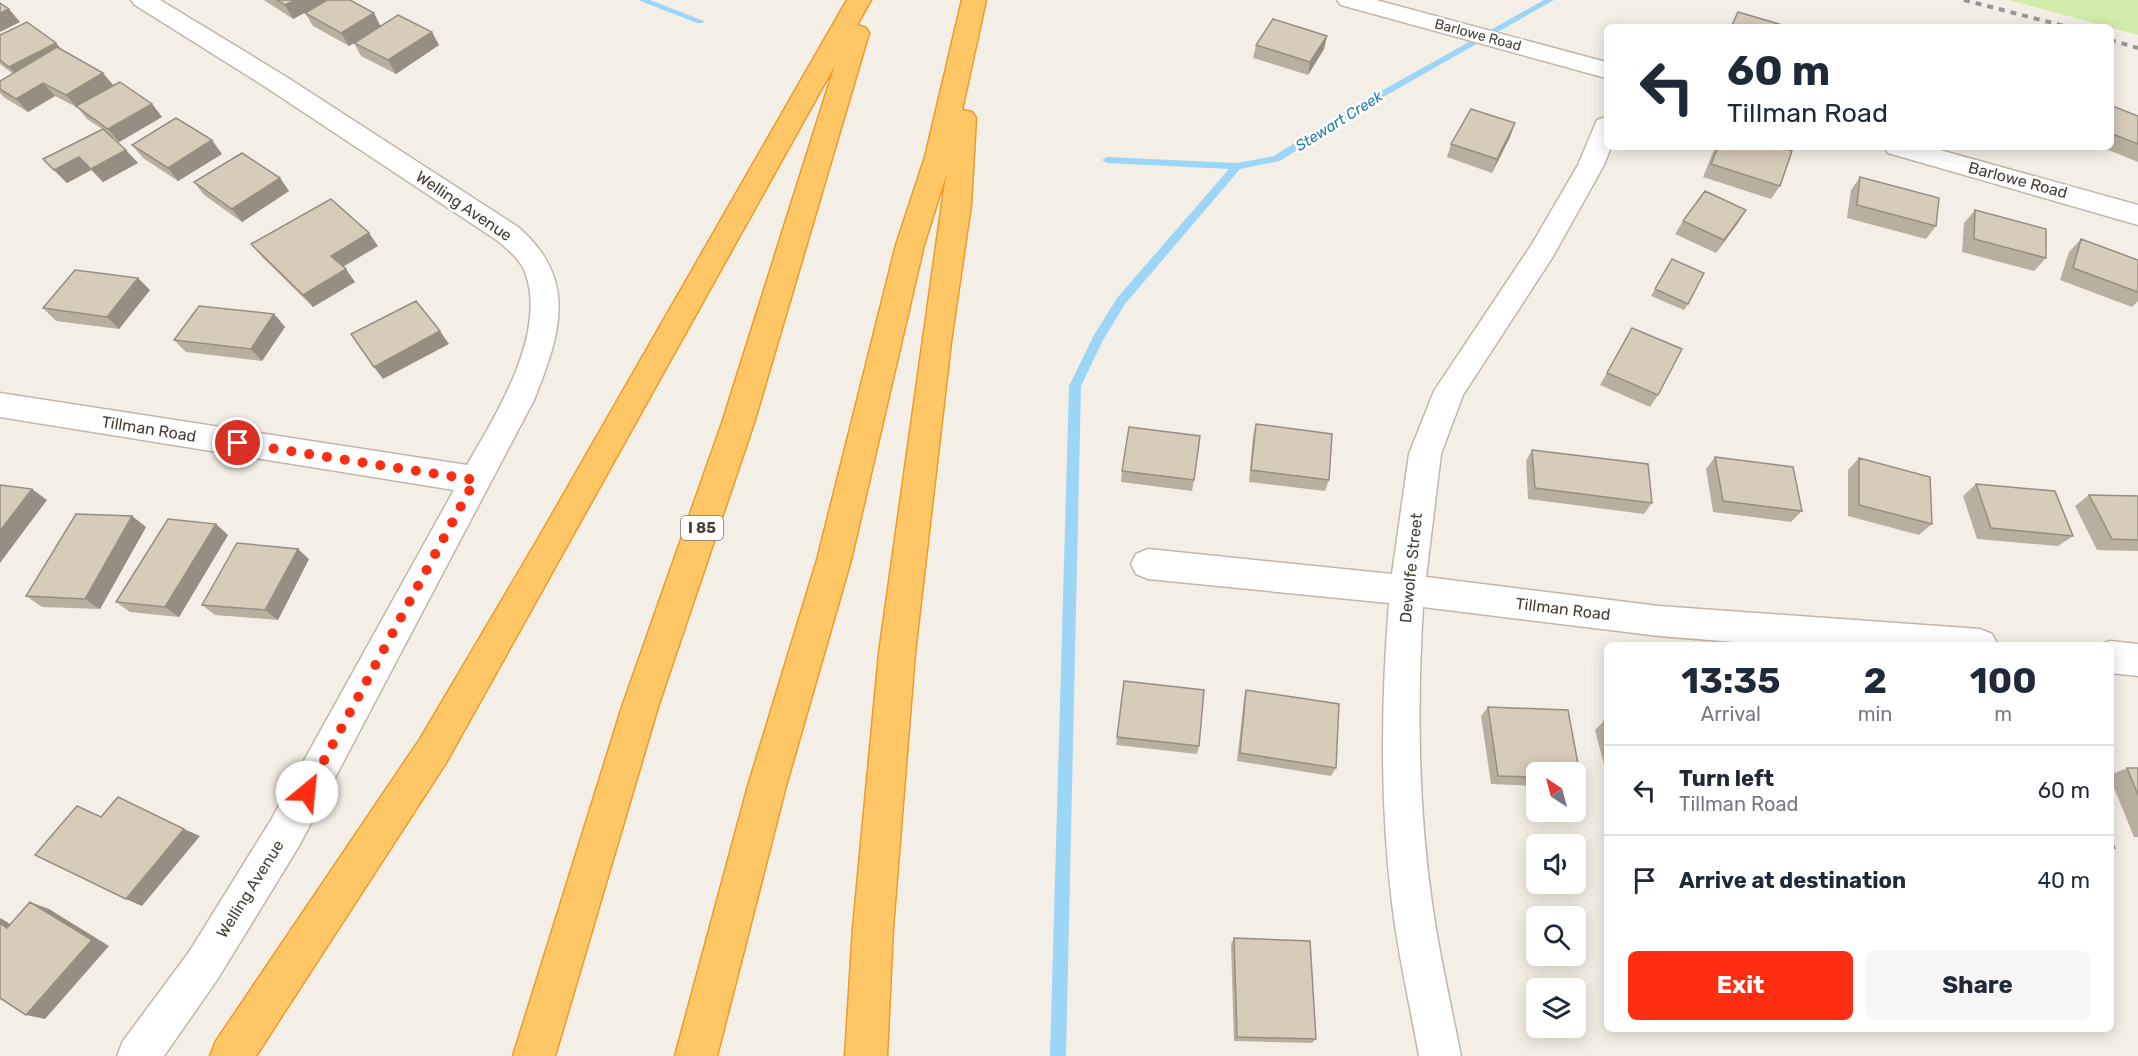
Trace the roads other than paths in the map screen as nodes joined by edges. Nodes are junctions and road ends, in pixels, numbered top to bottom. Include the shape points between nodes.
1 (143, 0) edge
2 (859, 0) edge
3 (868, 0) edge
4 (974, 0) edge
5 (1349, 0) edge
6 (957, 67) junction
7 (1604, 69) edge
8 (1604, 131) edge
9 (1908, 150) edge
10 (2138, 215) edge
11 (0, 405) edge
12 (475, 480) junction
13 (1148, 564) dead end
14 (1407, 590) junction
15 (1940, 642) edge
16 (2114, 657) edge
17 (2138, 660) edge
18 (138, 1056) edge
19 (231, 1056) edge
20 (534, 1056) edge
21 (696, 1056) edge
22 (866, 1056) edge
23 (1440, 1056) edge

1 - 12 street, Welling Avenue via 508,234 530,255 542,282 545,306 538,351 519,400
2 - 19 highway via 433,750
3 - 20 highway, I 85 via 738,423 640,707
4 - 6 highway
5 - 7 street, Barlowe Road
6 - 21 highway via 938,157 910,245 834,560 767,786
6 - 22 highway via 964,122 957,205 897,653
8 - 14 street, Dewolfe Street via 1591,165 1542,251 1449,391 1425,454
9 - 10 street, Barlowe Road
11 - 12 street, Tillman Road
12 - 18 street, Welling Avenue via 285,833 203,966
13 - 14 street, Tillman Road
14 - 15 street, Tillman Road via 1659,621
14 - 23 street, Dewolfe Street via 1400,688 1406,841 1412,904
16 - 17 street

